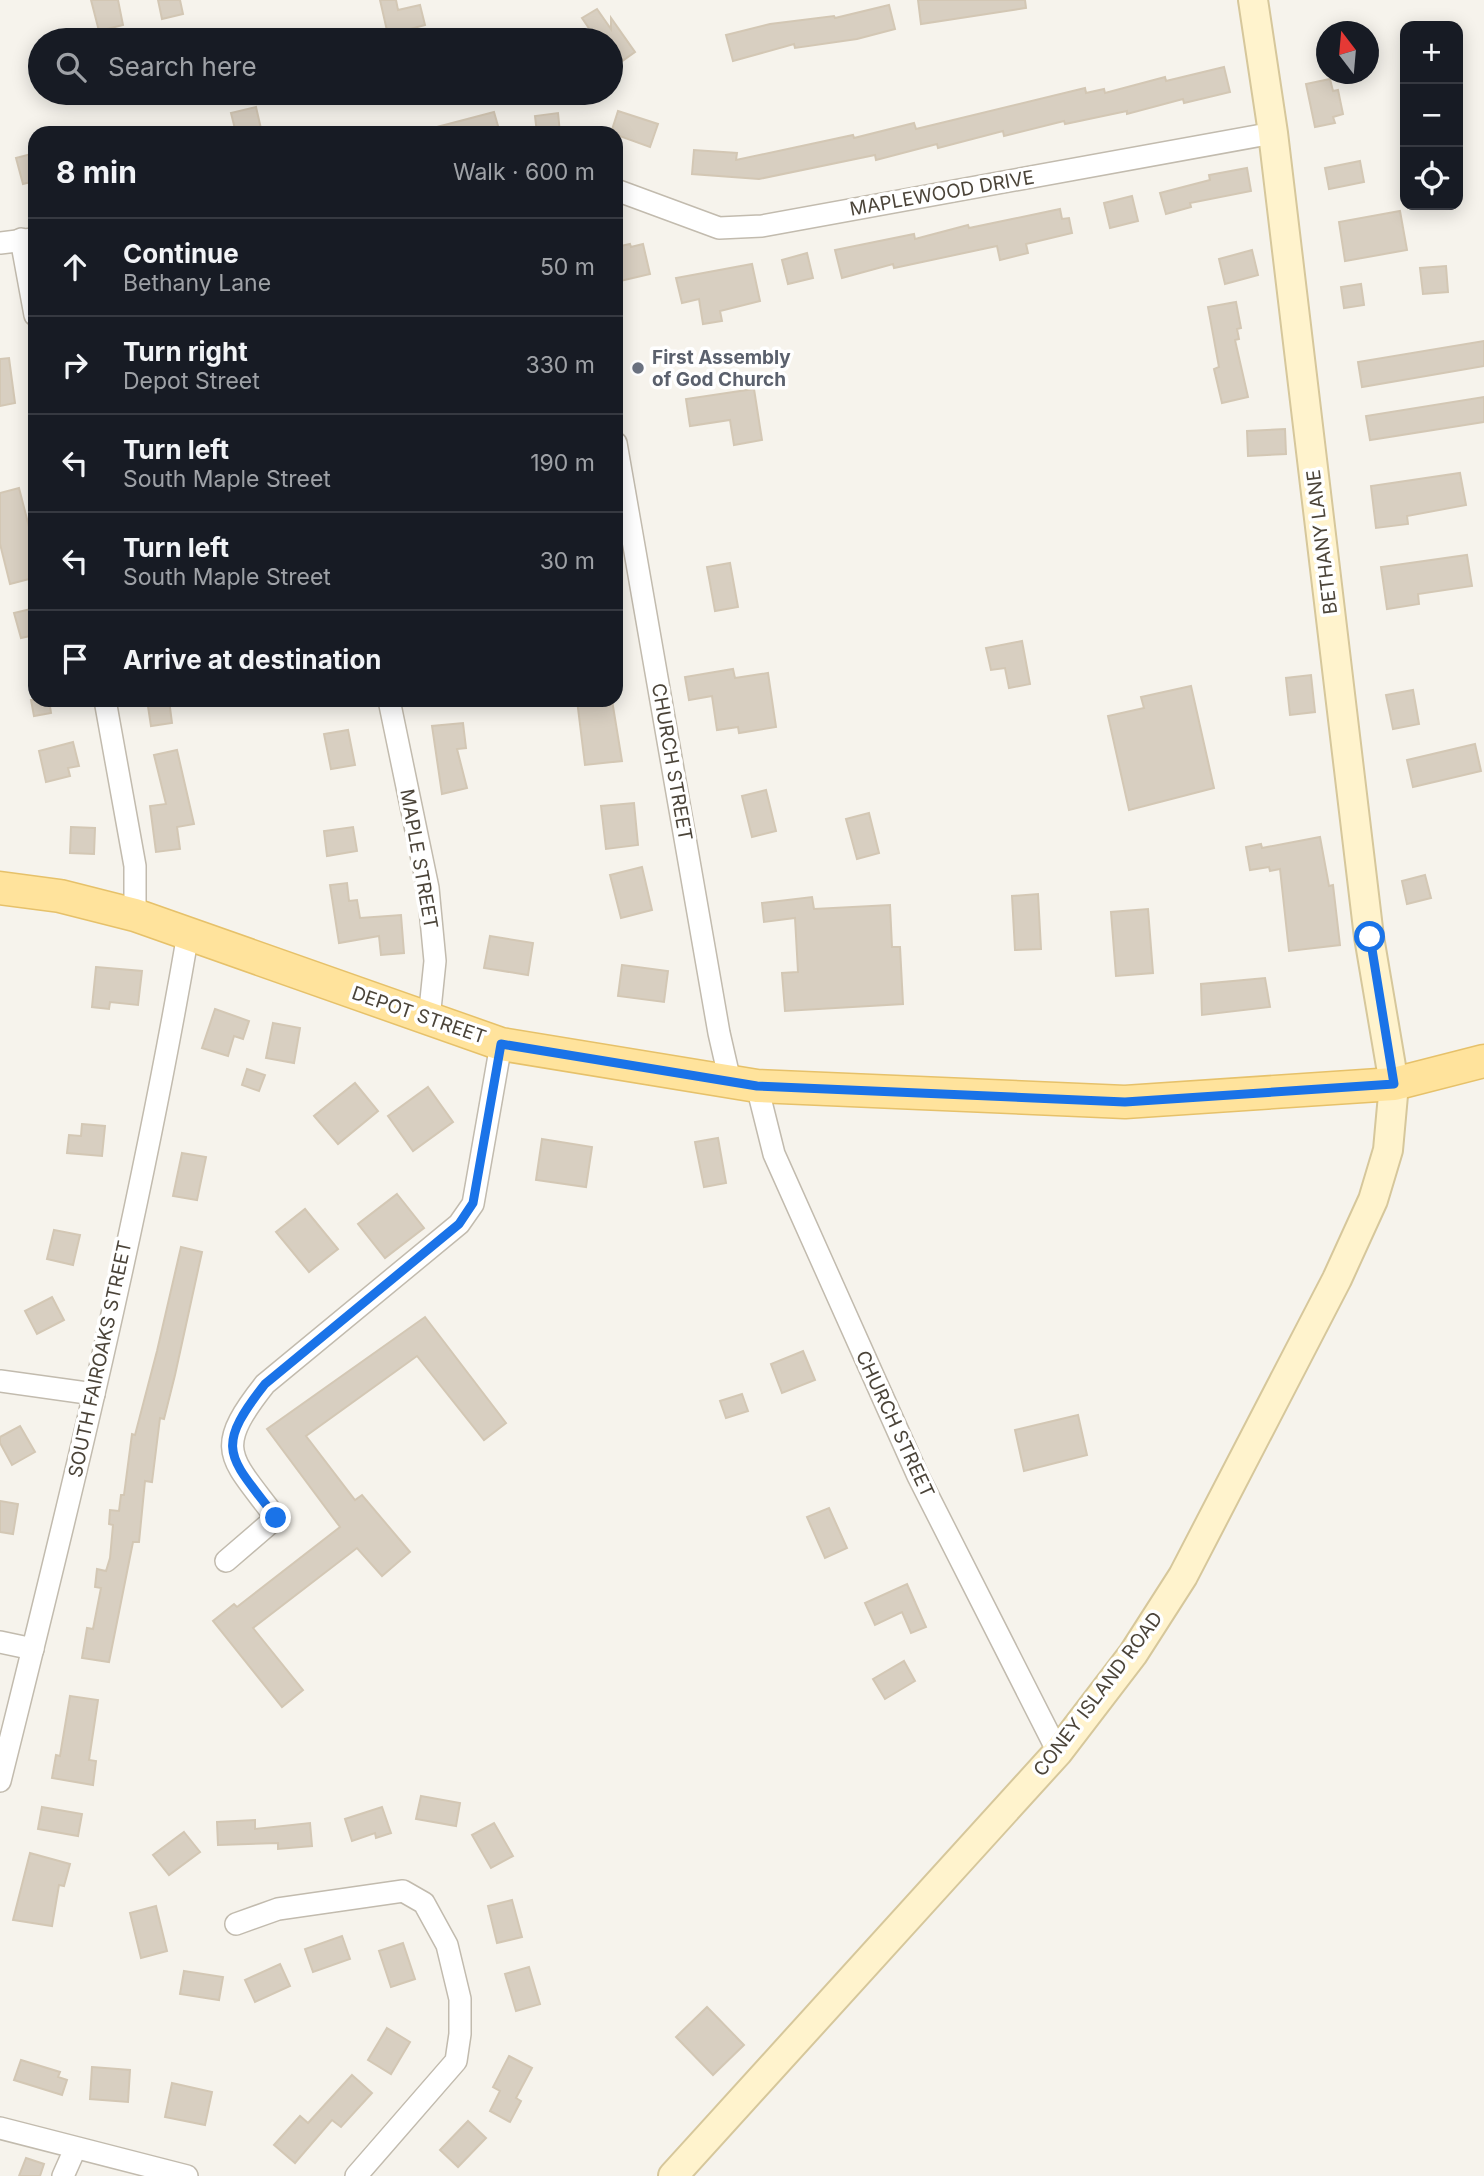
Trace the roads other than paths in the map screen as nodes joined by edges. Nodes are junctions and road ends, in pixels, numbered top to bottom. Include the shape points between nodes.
1 (1253, 0) edge
2 (1273, 133) junction
3 (623, 193) edge
4 (28, 239) edge
5 (0, 243) edge
6 (623, 483) edge
7 (106, 707) edge
8 (390, 707) edge
9 (0, 888) edge
10 (135, 915) junction
11 (188, 934) junction
12 (429, 1019) junction
13 (501, 1044) junction
14 (1484, 1061) edge
15 (743, 1083) junction
16 (1394, 1084) junction
17 (0, 1381) edge
18 (94, 1394) junction
19 (226, 1561) dead end
20 (0, 1642) edge
21 (33, 1648) junction
22 (1058, 1752) junction
23 (0, 1782) edge
24 (236, 1924) dead end
25 (0, 2127) edge
26 (75, 2149) junction
27 (63, 2176) edge
28 (187, 2176) edge
29 (356, 2176) edge
30 (673, 2176) edge

1 - 2 street, BETHANY LANE
2 - 3 street, MAPLEWOOD DRIVE via 762,226 719,228
2 - 16 street, BETHANY LANE via 1370,937
4 - 5 street
6 - 15 street, CHURCH STREET via 719,1033
7 - 10 street via 135,866
8 - 12 street, MAPLE STREET via 428,888 435,961
9 - 10 main road, DEPOT STREET via 60,896
10 - 11 main road, DEPOT STREET
11 - 12 main road, DEPOT STREET
11 - 18 street, SOUTH FAIROAKS STREET
12 - 13 main road, DEPOT STREET
13 - 15 main road, DEPOT STREET
13 - 19 street via 473,1203 459,1224 265,1384 242,1413 233,1437 233,1460 276,1518
14 - 16 main road, DEPOT STREET
15 - 16 main road, DEPOT STREET via 1125,1102
15 - 22 street, CHURCH STREET via 918,1476
16 - 22 street, CONEY ISLAND ROAD via 1388,1150 1373,1200 1337,1279 1184,1576 1133,1654
17 - 18 street
18 - 21 street, SOUTH FAIROAKS STREET
20 - 21 street
21 - 23 street, SOUTH FAIROAKS STREET
22 - 30 street, CONEY ISLAND ROAD
24 - 29 street via 278,1909 403,1891 424,1903 447,1945 460,1999 456,2061
25 - 26 street
26 - 27 street
26 - 28 street

